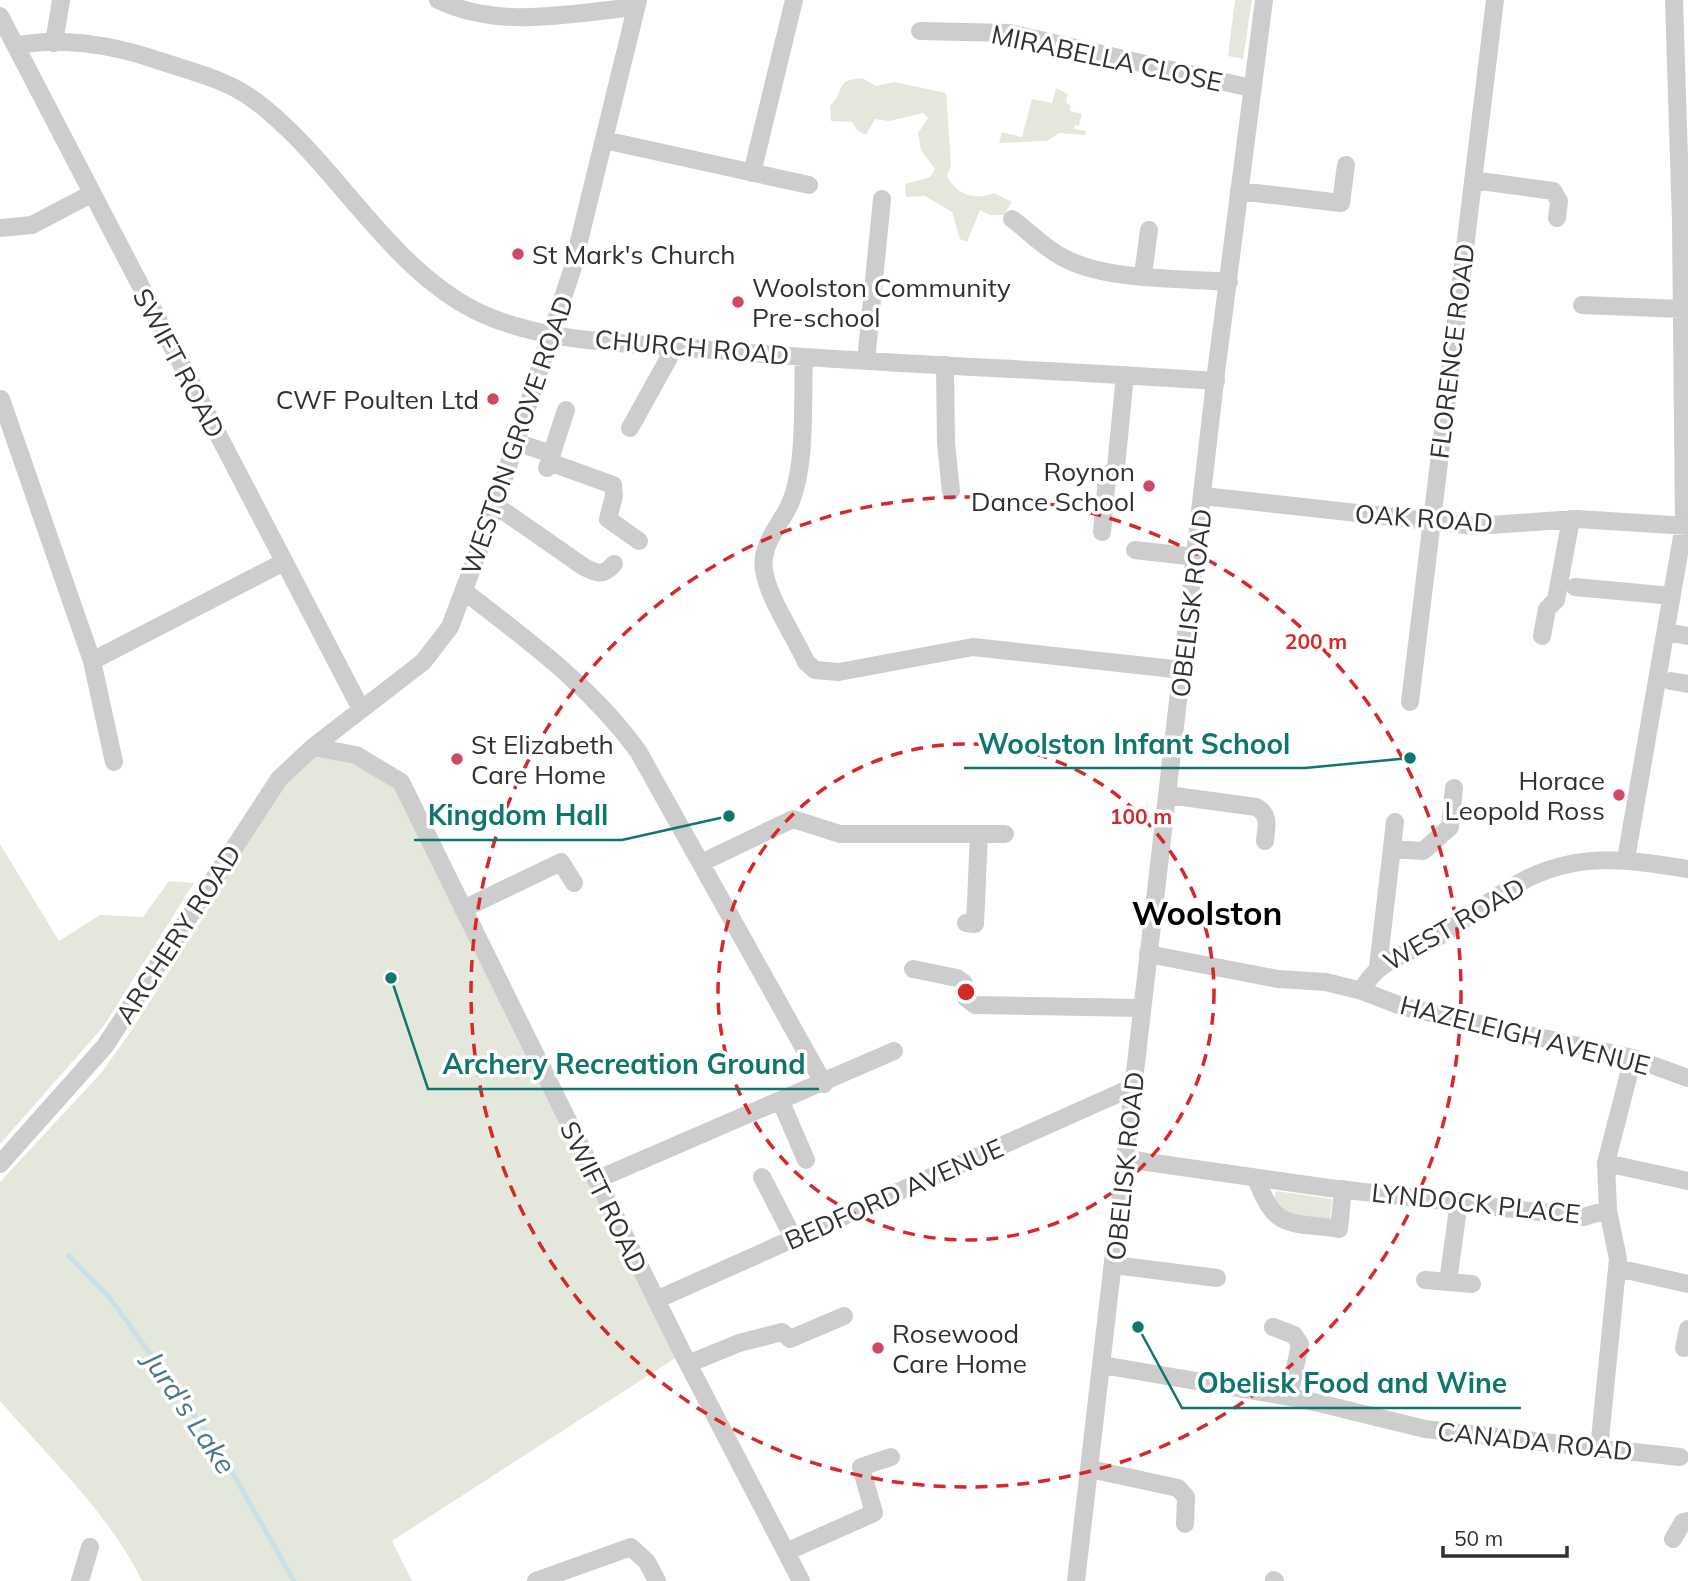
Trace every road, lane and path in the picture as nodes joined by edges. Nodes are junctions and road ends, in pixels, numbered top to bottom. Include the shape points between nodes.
1 (61, 0) edge
2 (439, 0) edge
3 (794, 0) edge
4 (1264, 0) edge
5 (1495, 0) edge
6 (1674, 0) edge
7 (637, 3) edge
8 (0, 16) edge
9 (920, 31) dead end
10 (54, 43) junction
11 (16, 46) junction
12 (1251, 88) junction
13 (1683, 120) edge
14 (604, 140) junction
15 (1346, 165) dead end
16 (752, 173) junction
17 (1473, 180) junction
18 (809, 185) dead end
19 (1239, 191) junction
20 (91, 194) junction
21 (882, 198) dead end
22 (1557, 218) dead end
23 (1012, 219) dead end
24 (0, 228) edge
25 (1149, 230) dead end
26 (1685, 266) edge
27 (1143, 275) junction
28 (1229, 282) junction
29 (1582, 305) dead end
30 (1682, 310) junction
31 (551, 334) junction
32 (675, 347) junction
33 (804, 358) junction
34 (866, 360) junction
35 (945, 365) junction
36 (1125, 375) junction
37 (1216, 381) junction
38 (1, 398) edge
39 (566, 410) dead end
40 (631, 428) dead end
41 (515, 442) junction
42 (549, 461) junction
43 (951, 491) dead end
44 (1203, 496) junction
45 (495, 505) junction
46 (1571, 519) junction
47 (1432, 523) junction
48 (1686, 526) edge
49 (1102, 532) dead end
50 (639, 541) dead end
51 (1135, 550) dead end
52 (1196, 557) junction
53 (282, 563) junction
54 (614, 564) dead end
55 (1575, 587) dead end
56 (464, 591) junction
57 (1672, 596) junction
58 (1666, 632) junction
59 (1542, 636) dead end
60 (1688, 636) edge
61 (92, 661) junction
62 (1183, 670) junction
63 (1410, 702) dead end
64 (361, 709) junction
65 (313, 747) junction
66 (114, 761) dead end
67 (1454, 788) dead end
68 (1168, 795) junction
69 (1395, 822) dead end
70 (979, 834) junction
71 (1005, 834) dead end
72 (1265, 841) dead end
73 (1392, 849) junction
74 (1626, 859) junction
75 (703, 862) junction
76 (1688, 869) edge
77 (574, 883) dead end
78 (464, 909) junction
79 (976, 924) dead end
80 (1148, 954) junction
81 (1378, 967) junction
82 (913, 969) dead end
83 (1362, 991) junction
84 (1142, 1008) junction
85 (894, 1051) dead end
86 (1633, 1058) junction
87 (1688, 1078) edge
88 (824, 1084) junction
89 (1133, 1087) junction
90 (781, 1102) junction
91 (1126, 1159) junction
92 (806, 1160) dead end
93 (1606, 1163) junction
94 (0, 1164) edge
95 (762, 1177) dead end
96 (1256, 1178) junction
97 (596, 1180) junction
98 (1688, 1181) edge
99 (1343, 1189) junction
100 (1459, 1201) junction
101 (1608, 1210) junction
102 (794, 1239) junction
103 (1114, 1265) junction
104 (1618, 1268) junction
105 (1217, 1278) dead end
106 (1425, 1280) dead end
107 (1448, 1282) junction
108 (1472, 1284) dead end
109 (1688, 1284) edge
110 (656, 1300) junction
111 (844, 1316) dead end
112 (1273, 1327) dead end
113 (1688, 1329) edge
114 (1684, 1348) dead end
115 (688, 1364) junction
116 (1102, 1365) junction
117 (1289, 1397) junction
118 (1599, 1449) junction
119 (891, 1457) dead end
120 (1680, 1457) dead end
121 (1090, 1469) junction
122 (1688, 1521) edge
123 (1185, 1524) dead end
124 (1673, 1539) dead end
125 (90, 1547) dead end
126 (788, 1551) junction
127 (85, 1579) edge
128 (536, 1581) edge
129 (657, 1581) edge
130 (801, 1581) edge
131 (1076, 1581) edge

1 - 10 street
2 - 7 street via 489,16 527,18
3 - 16 street
4 - 12 street, OBELISK ROAD
5 - 17 street, FLORENCE ROAD
6 - 13 street
7 - 14 street, WESTON GROVE ROAD
8 - 11 street, SWIFT ROAD
9 - 12 street, MIRABELLA CLOSE via 1009,33
10 - 11 street, CHURCH ROAD
10 - 31 street, CHURCH ROAD via 140,54 238,90 284,125 389,240 449,293 508,324
11 - 20 street, SWIFT ROAD
12 - 19 street, OBELISK ROAD
13 - 26 street
14 - 16 street
14 - 31 street, WESTON GROVE ROAD
15 - 19 street via 1341,204
16 - 18 street
17 - 22 street via 1553,191 1559,201
17 - 47 street, FLORENCE ROAD
19 - 28 street, OBELISK ROAD
20 - 24 street via 32,225
20 - 53 street, SWIFT ROAD
21 - 34 street
23 - 27 street via 1063,258 1097,269
25 - 27 street
26 - 30 street
27 - 28 street
28 - 37 street, OBELISK ROAD
29 - 30 street
30 - 48 street
31 - 32 street, CHURCH ROAD
31 - 41 street, WESTON GROVE ROAD
32 - 33 street, CHURCH ROAD
32 - 40 street
33 - 34 street, CHURCH ROAD
33 - 62 street via 797,479 789,506 764,551 764,569 806,662 815,670 839,672 973,647
34 - 35 street, CHURCH ROAD
35 - 36 street, CHURCH ROAD
35 - 43 street
36 - 37 street, CHURCH ROAD
36 - 49 street via 1116,467 1107,478
37 - 44 street, OBELISK ROAD
38 - 61 street
39 - 42 street
41 - 42 street
41 - 45 street, WESTON GROVE ROAD
42 - 50 street via 613,485 608,519
44 - 47 street, OAK ROAD
44 - 52 street, OBELISK ROAD
45 - 54 street via 599,575
45 - 56 street, WESTON GROVE ROAD
46 - 47 street, OAK ROAD via 1475,526
46 - 48 street, OAK ROAD
46 - 59 street via 1556,600 1547,609
47 - 63 street, FLORENCE ROAD
48 - 57 street
51 - 52 street
52 - 62 street, OBELISK ROAD
53 - 61 street
53 - 64 street, SWIFT ROAD
55 - 57 street
56 - 64 street, WESTON GROVE ROAD via 437,647
56 - 75 street via 602,705 638,751
57 - 58 street
58 - 60 street
58 - 74 street
61 - 66 street
62 - 68 street, OBELISK ROAD
64 - 65 street, ARCHERY ROAD
65 - 78 street, SWIFT ROAD via 356,755 401,782
65 - 94 street, ARCHERY ROAD via 279,779 106,1046
67 - 73 street via 1450,827 1423,851
68 - 72 street via 1256,807 1268,818
68 - 80 street, OBELISK ROAD
69 - 73 street
70 - 71 street
70 - 75 street via 841,834 793,819
70 - 79 street
73 - 81 street
74 - 76 street, WEST ROAD
74 - 81 street, WEST ROAD via 1572,863 1535,876 1456,927
75 - 88 street
77 - 78 street via 561,862
78 - 97 street, SWIFT ROAD
80 - 83 street, WEST ROAD
80 - 84 street, OBELISK ROAD
81 - 83 street, WEST ROAD
82 - 84 street via 957,978 975,1006
83 - 86 street, HAZELEIGH AVENUE via 1404,1007
84 - 89 street, OBELISK ROAD
85 - 88 street
86 - 87 street, HAZELEIGH AVENUE
86 - 93 street
88 - 90 street
89 - 91 street, OBELISK ROAD
89 - 102 street, BEDFORD AVENUE
90 - 92 street
90 - 97 street
91 - 96 street, LYNDOCK PLACE
91 - 103 street, OBELISK ROAD
93 - 98 street
93 - 101 street
95 - 102 street
96 - 99 street, LYNDOCK PLACE
96 - 99 street, LYNDOCK PLACE via 1270,1212 1279,1220 1339,1229
97 - 110 street, SWIFT ROAD
99 - 100 street, LYNDOCK PLACE
100 - 101 street, LYNDOCK PLACE via 1583,1217
100 - 107 street
101 - 104 street
102 - 110 street, BEDFORD AVENUE
103 - 105 street
103 - 116 street, OBELISK ROAD
104 - 109 street
104 - 118 street
106 - 107 street
107 - 108 street
110 - 115 street, SWIFT ROAD
111 - 115 street via 790,1339 782,1332
112 - 117 street via 1294,1335 1300,1344
113 - 114 street
115 - 126 street, SWIFT ROAD
116 - 117 street, CANADA ROAD
116 - 121 street, OBELISK ROAD
117 - 118 street, CANADA ROAD via 1425,1429
118 - 120 street, CANADA ROAD
119 - 126 street via 861,1467 874,1513
121 - 123 street via 1178,1488 1186,1497
121 - 131 street, OBELISK ROAD
122 - 124 street
125 - 127 street
126 - 130 street, SWIFT ROAD
128 - 129 street via 631,1547 647,1562

